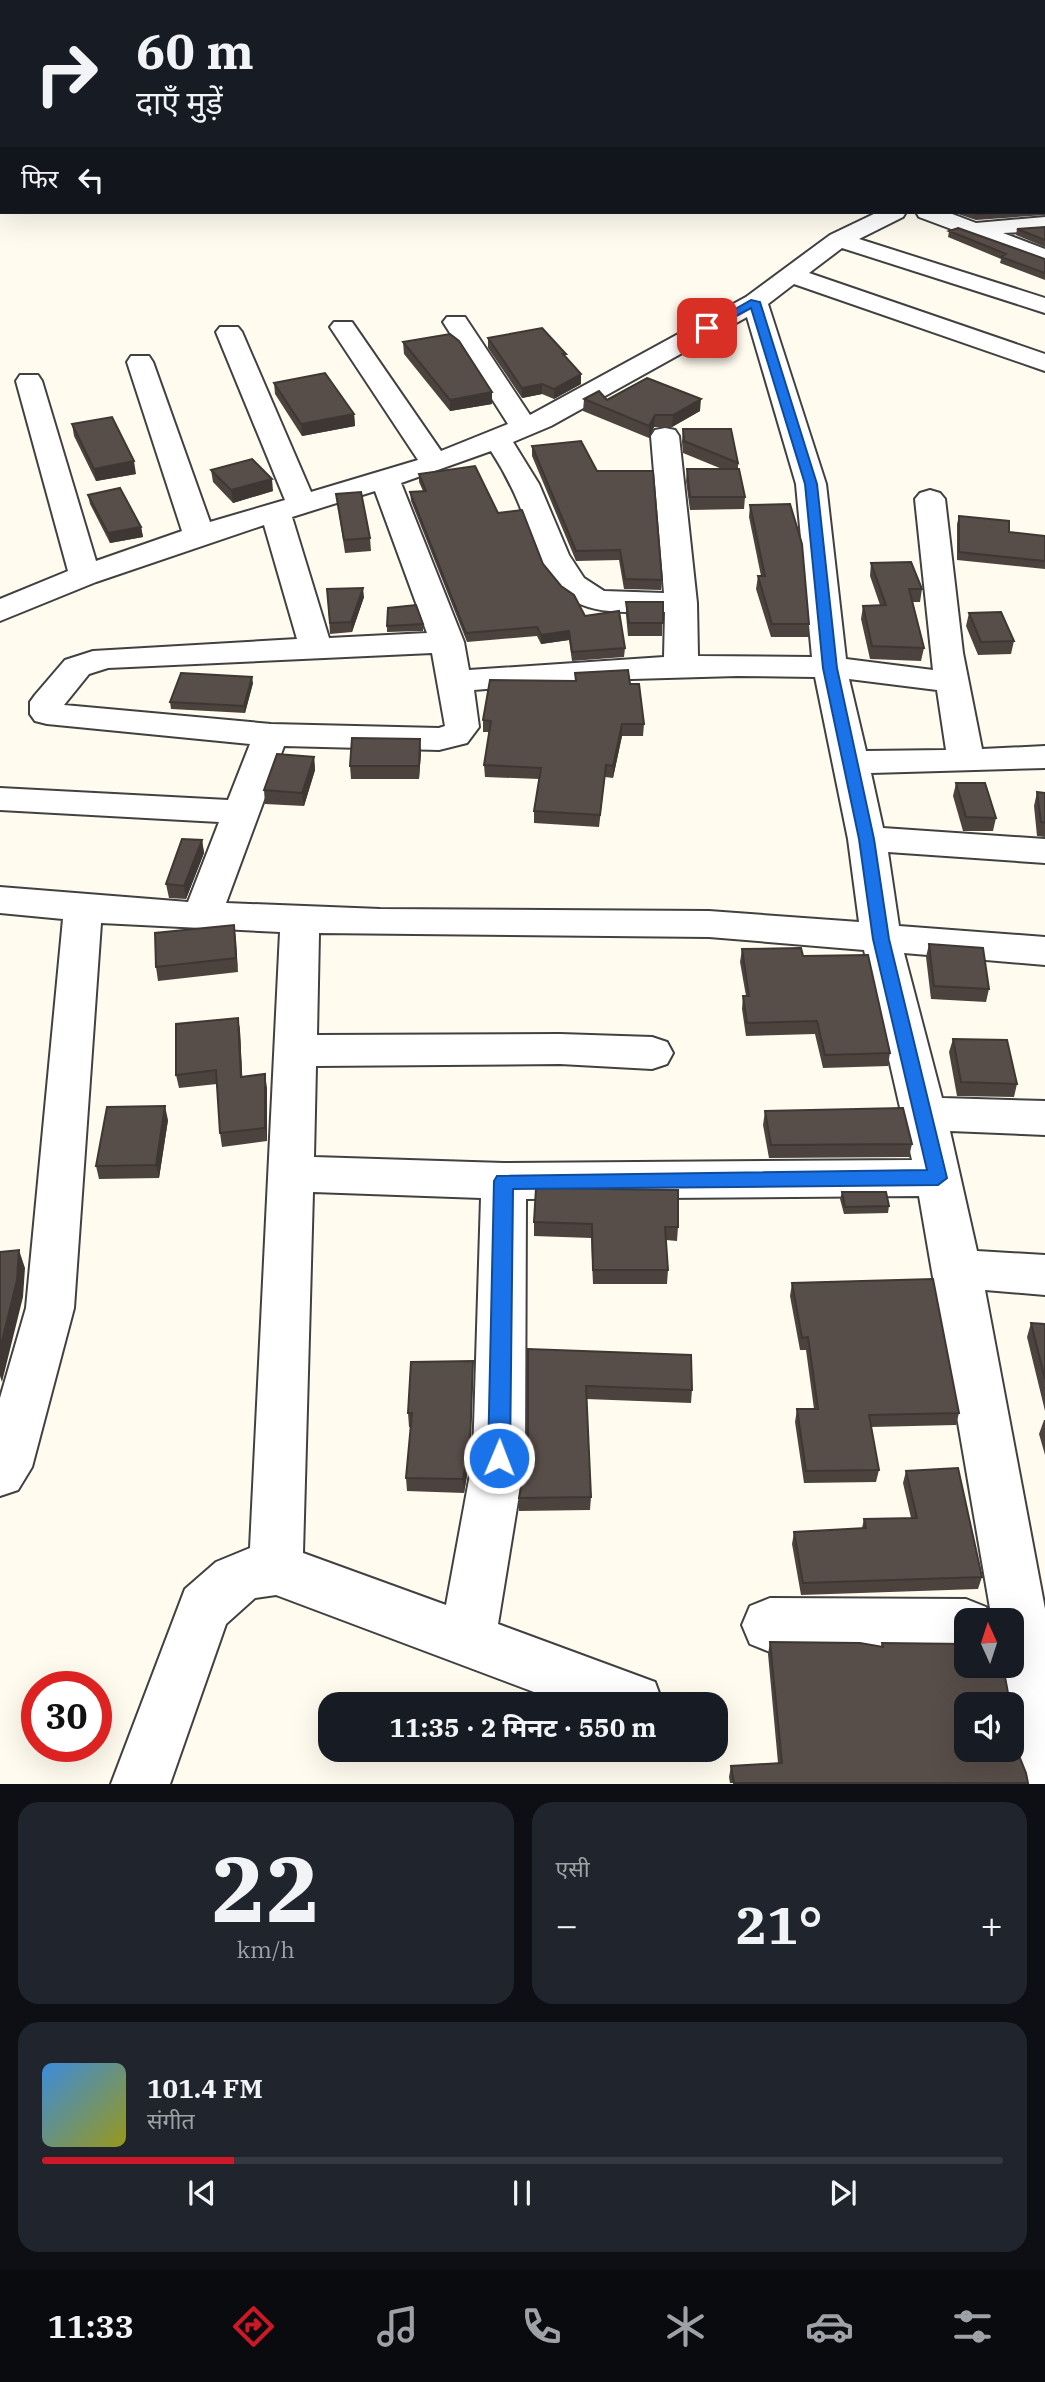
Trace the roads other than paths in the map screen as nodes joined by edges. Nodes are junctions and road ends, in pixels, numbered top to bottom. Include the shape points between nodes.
1 (891, 214) edge
2 (932, 214) edge
3 (1045, 225) edge
4 (969, 228) junction
5 (838, 240) junction
6 (1045, 257) edge
7 (793, 276) junction
8 (755, 302) junction
9 (1045, 306) edge
10 (456, 322) dead end
11 (343, 327) dead end
12 (229, 332) dead end
13 (140, 362) dead end
14 (1045, 363) edge
15 (29, 381) dead end
16 (511, 433) junction
17 (665, 436) dead end
18 (435, 464) junction
19 (385, 479) junction
20 (930, 499) dead end
21 (288, 507) junction
22 (199, 535) junction
23 (85, 575) junction
24 (681, 603) junction
25 (0, 611) edge
26 (448, 642) junction
27 (315, 646) junction
28 (681, 667) junction
29 (830, 668) junction
30 (458, 681) junction
31 (951, 682) junction
32 (271, 735) junction
33 (1045, 757) edge
34 (966, 761) junction
35 (850, 762) junction
36 (0, 799) edge
37 (243, 813) junction
38 (867, 839) junction
39 (1045, 851) edge
40 (0, 900) edge
41 (83, 908) junction
42 (203, 915) junction
43 (300, 919) junction
44 (881, 939) junction
45 (1045, 951) edge
46 (295, 1051) junction
47 (652, 1053) dead end
48 (924, 1114) junction
49 (1045, 1118) edge
50 (290, 1174) junction
51 (938, 1178) junction
52 (504, 1181) junction
53 (957, 1269) junction
54 (1045, 1275) edge
55 (0, 1473) edge
56 (276, 1569) junction
57 (1013, 1608) edge
58 (770, 1625) dead end
59 (954, 1626) edge
60 (467, 1640) junction
61 (1024, 1664) edge
62 (608, 1692) edge
63 (1045, 1764) edge
64 (140, 1783) edge

1 - 5 street
2 - 4 street
3 - 4 street
4 - 6 street
5 - 7 street
5 - 9 street
7 - 8 street
7 - 14 street
8 - 16 street
8 - 29 street via 811,484
10 - 16 street
11 - 18 street
12 - 21 street
13 - 22 street
15 - 23 street
16 - 18 street
16 - 24 street via 548,544 574,588 600,600
17 - 24 street
18 - 19 street
19 - 21 street
19 - 26 street
20 - 31 street
21 - 22 street
21 - 27 street
22 - 23 street
23 - 25 street
24 - 28 street
26 - 27 street
26 - 30 street
27 - 32 street via 98,660 77,667 46,708 47,714 58,717
28 - 29 street
28 - 30 street via 590,669
29 - 31 street
29 - 35 street
30 - 32 street via 462,727 455,736
31 - 34 street
32 - 37 street
33 - 34 street
34 - 35 street
35 - 38 street
36 - 37 street
37 - 42 street
38 - 39 street
38 - 44 street
40 - 41 street
41 - 42 street
41 - 55 street via 50,1308 6,1467
42 - 43 street
43 - 44 street via 709,924
43 - 46 street
44 - 45 street
44 - 48 street
46 - 47 street
46 - 50 street
48 - 49 street
48 - 51 street
50 - 52 street
50 - 56 street
51 - 52 street
51 - 53 street
52 - 60 street via 499,1458
53 - 54 street
53 - 57 street
56 - 60 street
56 - 64 street via 238,1576 204,1608
58 - 59 street
60 - 62 street
61 - 63 street

